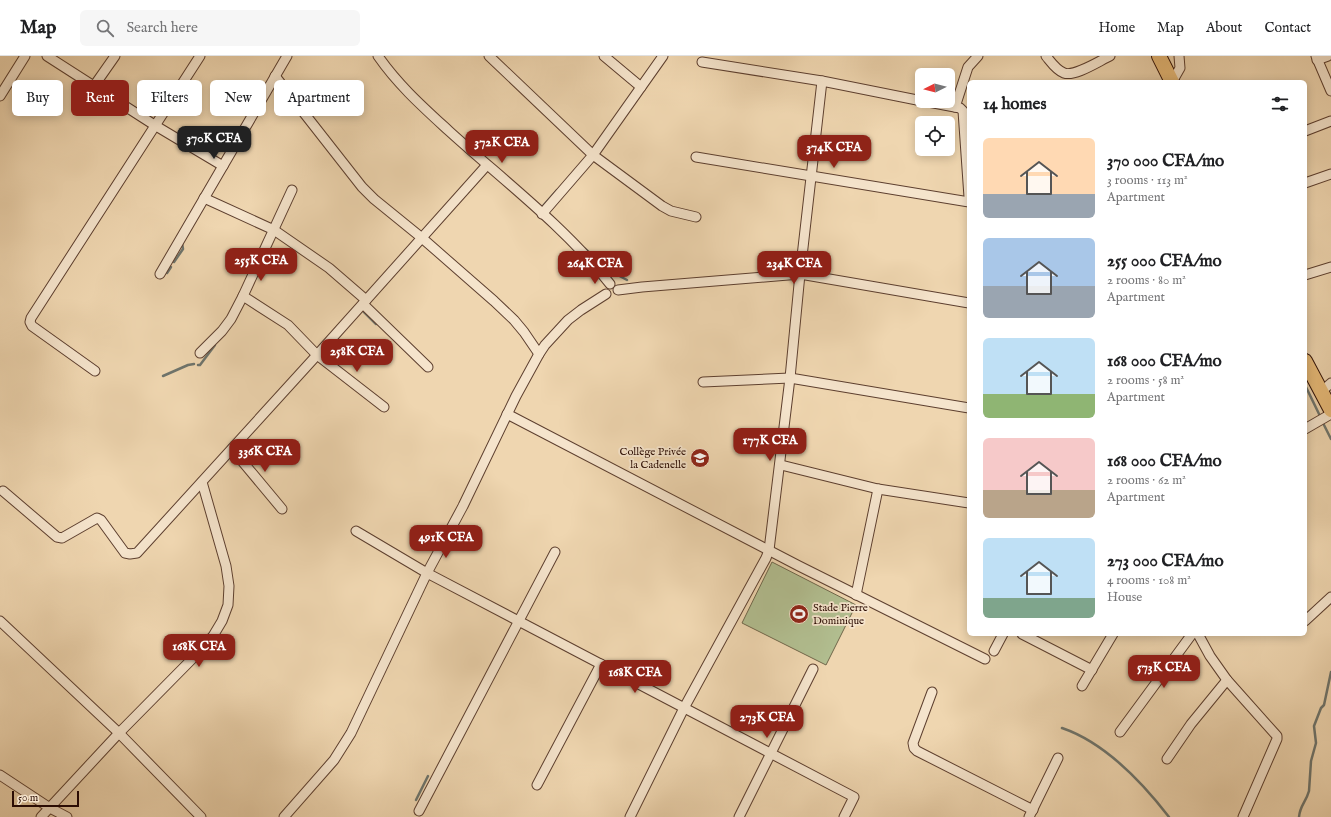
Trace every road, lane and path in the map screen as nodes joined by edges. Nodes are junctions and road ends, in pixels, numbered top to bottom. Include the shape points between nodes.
1 (25, 56) edge
2 (47, 56) edge
3 (114, 56) edge
4 (200, 56) edge
5 (287, 56) edge
6 (378, 56) edge
7 (489, 56) edge
8 (604, 56) edge
9 (663, 56) edge
10 (978, 56) edge
11 (1046, 56) edge
12 (1110, 56) edge
13 (1160, 56) edge
14 (1179, 56) edge
15 (1328, 56) edge
16 (1316, 58) edge
17 (702, 62) dead end
18 (275, 76) junction
19 (85, 80) edge
20 (98, 80) edge
21 (1171, 80) edge
22 (1173, 80) edge
23 (822, 81) junction
24 (641, 87) junction
25 (1331, 91) edge
26 (0, 96) edge
27 (915, 99) edge
28 (955, 107) joint
29 (129, 109) edge
30 (1331, 121) edge
31 (156, 126) junction
32 (1307, 130) edge
33 (593, 155) junction
34 (696, 157) dead end
35 (487, 165) junction
36 (967, 165) edge
37 (223, 166) junction
38 (1331, 174) edge
39 (811, 176) junction
40 (1307, 182) edge
41 (292, 190) dead end
42 (204, 198) junction
43 (967, 202) edge
44 (542, 214) junction
45 (696, 217) dead end
46 (274, 230) junction
47 (422, 238) junction
48 (1331, 266) edge
49 (160, 274) dead end
50 (800, 274) junction
51 (1307, 274) edge
52 (610, 284) junction
53 (618, 290) junction
54 (606, 294) junction
55 (243, 296) junction
56 (364, 302) junction
57 (967, 303) edge
58 (200, 353) dead end
59 (539, 354) junction
60 (317, 355) junction
61 (1307, 364) edge
62 (428, 367) dead end
63 (95, 371) dead end
64 (790, 378) junction
65 (703, 382) dead end
66 (1326, 387) edge
67 (384, 407) dead end
68 (967, 408) edge
69 (1331, 410) edge
70 (507, 414) junction
71 (1331, 414) edge
72 (1307, 428) edge
73 (232, 449) junction
74 (780, 465) junction
75 (202, 482) junction
76 (878, 489) junction
77 (3, 492) dead end
78 (967, 503) edge
79 (282, 509) dead end
80 (356, 531) dead end
81 (769, 550) junction
82 (555, 552) dead end
83 (426, 573) junction
84 (856, 595) junction
85 (1331, 598) edge
86 (1307, 619) edge
87 (518, 621) junction
88 (0, 622) edge
89 (1002, 636) edge
90 (1026, 636) edge
91 (1112, 636) edge
92 (1191, 636) edge
93 (1199, 636) edge
94 (994, 651) dead end
95 (985, 659) dead end
96 (601, 664) junction
97 (814, 669) dead end
98 (1092, 670) junction
99 (1227, 680) junction
100 (1082, 686) dead end
101 (932, 692) dead end
102 (684, 708) junction
103 (1120, 732) dead end
104 (118, 733) junction
105 (772, 754) junction
106 (1058, 758) dead end
107 (1168, 759) dead end
108 (0, 775) edge
109 (537, 785) dead end
110 (50, 808) junction
111 (419, 811) dead end
112 (1031, 813) edge
113 (41, 817) edge
114 (67, 817) edge
115 (201, 817) edge
116 (284, 817) edge
117 (630, 817) edge
118 (739, 817) edge
119 (844, 817) edge
120 (1243, 817) edge

1 - 26 street
2 - 19 street
3 - 20 street
4 - 31 street
5 - 18 street
6 - 35 street via 421,105
7 - 33 street
8 - 24 street
9 - 24 street
10 - 28 street via 968,67
11 - 12 street via 1059,71 1066,74 1080,71
13 - 21 main road
14 - 22 street via 1180,68
15 - 16 street
16 - 25 street
17 - 23 street
18 - 37 street
18 - 47 street via 362,187
23 - 27 street
23 - 39 street
24 - 33 street
28 - 36 street via 963,111
29 - 31 street
30 - 32 street
31 - 37 street
31 - 63 street via 30,322
33 - 44 street
33 - 45 street via 662,206
34 - 39 street
35 - 44 street
35 - 47 street
37 - 42 street
38 - 40 street
39 - 43 street
39 - 50 street
41 - 46 street
42 - 46 street
42 - 49 street
44 - 52 street
46 - 55 street
46 - 56 street via 329,268
47 - 56 street
47 - 59 street via 514,320
48 - 51 street
50 - 53 street
50 - 57 street
50 - 64 street
52 - 53 street
52 - 54 street via 605,288
53 - 54 street via 615,296 610,297
54 - 59 street via 568,320
55 - 58 street via 222,331
55 - 60 street via 288,325
56 - 60 street
56 - 62 street
59 - 70 street
60 - 67 street
60 - 73 street
61 - 66 main road
64 - 65 street
64 - 68 street
64 - 74 street
66 - 69 main road
70 - 81 street
70 - 83 street via 463,506
71 - 72 street
73 - 75 street
73 - 79 street
74 - 76 street
74 - 81 street
75 - 77 street via 141,550 130,554 122,550 97,518 59,538
75 - 104 street via 226,566 228,605 213,636
76 - 78 street
76 - 84 street
80 - 83 street
81 - 84 street
81 - 102 street
82 - 87 street
83 - 87 street
83 - 116 street via 351,733 334,760
84 - 95 street
85 - 86 street
87 - 96 street
87 - 111 street
88 - 104 street
89 - 94 street
90 - 98 street
91 - 98 street
92 - 103 street
93 - 99 street
96 - 102 street
96 - 109 street
97 - 105 street
98 - 100 street
99 - 107 street via 1191,724
99 - 120 street via 1277,736
101 - 112 street via 913,743 914,748
102 - 105 street
102 - 117 street
104 - 110 street
104 - 115 street
105 - 118 street
105 - 119 street via 854,797
106 - 112 street
108 - 110 street
110 - 113 street
110 - 114 street

